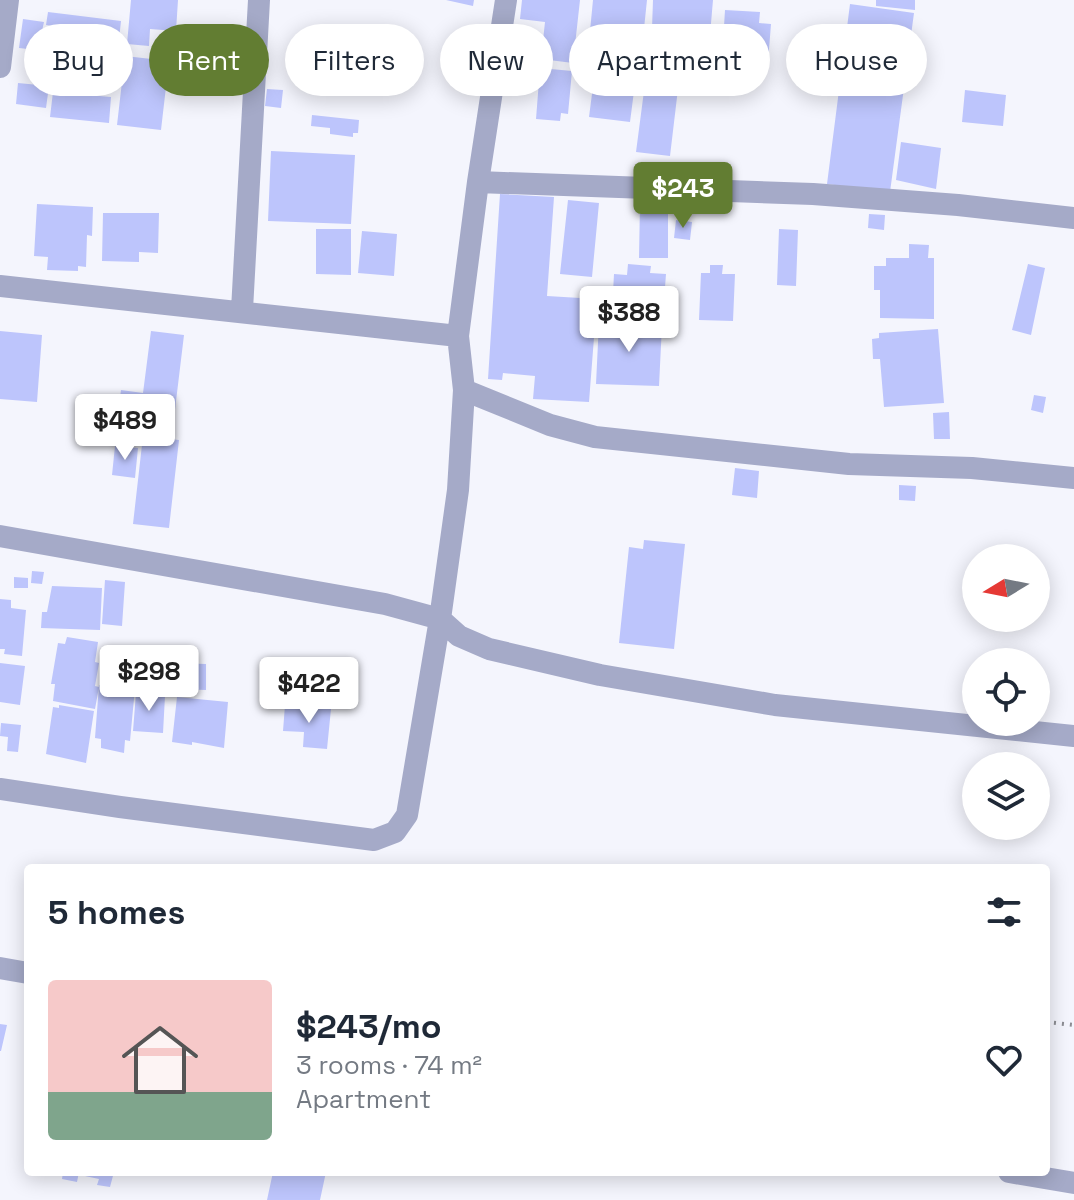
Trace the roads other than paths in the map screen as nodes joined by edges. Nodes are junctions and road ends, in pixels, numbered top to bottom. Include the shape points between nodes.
1 (8, 0) edge
2 (259, 0) edge
3 (506, 0) edge
4 (0, 67) edge
5 (478, 182) junction
6 (1074, 218) edge
7 (0, 286) edge
8 (242, 310) junction
9 (458, 336) junction
10 (464, 390) junction
11 (1074, 478) edge
12 (0, 536) edge
13 (440, 619) junction
14 (1074, 736) edge
15 (0, 789) edge
16 (0, 968) edge
17 (24, 972) edge
18 (1033, 1176) edge
19 (1074, 1183) edge

1 - 4 street
2 - 8 street
3 - 5 street
5 - 6 street via 813,194
5 - 9 street
7 - 8 street
8 - 9 street
9 - 10 street
10 - 11 street via 595,437 849,464
10 - 13 street via 458,490
12 - 13 street via 385,604
13 - 14 street via 459,636 489,649 600,675 775,705
13 - 15 street via 407,815 395,832 374,840
16 - 17 street
18 - 19 street

